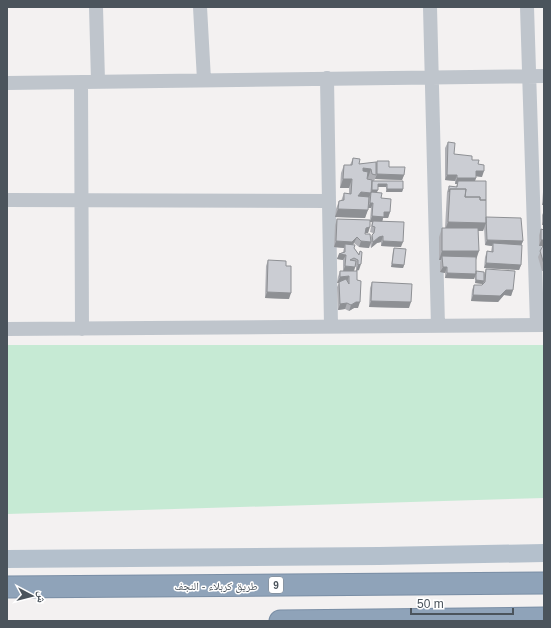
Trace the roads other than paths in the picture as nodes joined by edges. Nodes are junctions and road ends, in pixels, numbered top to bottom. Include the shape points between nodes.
1 (96, 7) edge
2 (200, 7) edge
3 (430, 7) edge
4 (527, 7) edge
5 (529, 76) junction
6 (544, 76) edge
7 (432, 77) junction
8 (327, 78) junction
9 (204, 80) junction
10 (98, 81) junction
11 (7, 82) edge
12 (81, 82) junction
13 (7, 200) edge
14 (81, 201) junction
15 (329, 202) junction
16 (541, 325) edge
17 (331, 326) junction
18 (438, 326) junction
19 (7, 329) edge
20 (82, 329) junction
21 (544, 552) edge
22 (7, 559) edge
23 (544, 583) edge
24 (7, 587) edge
25 (544, 618) edge
26 (280, 621) edge

1 - 10 street
2 - 9 street
3 - 7 street
4 - 5 street
5 - 6 street
5 - 7 street
5 - 16 street
7 - 8 street
7 - 18 street
8 - 9 street
8 - 15 street
9 - 10 street
10 - 12 street
11 - 12 street
12 - 14 street
13 - 14 street
14 - 15 street
14 - 20 street
15 - 17 street
16 - 18 street
17 - 18 street
17 - 20 street
19 - 20 street
21 - 22 main road
23 - 24 highway, طريق کربلاء - النجف / 9
25 - 26 highway

